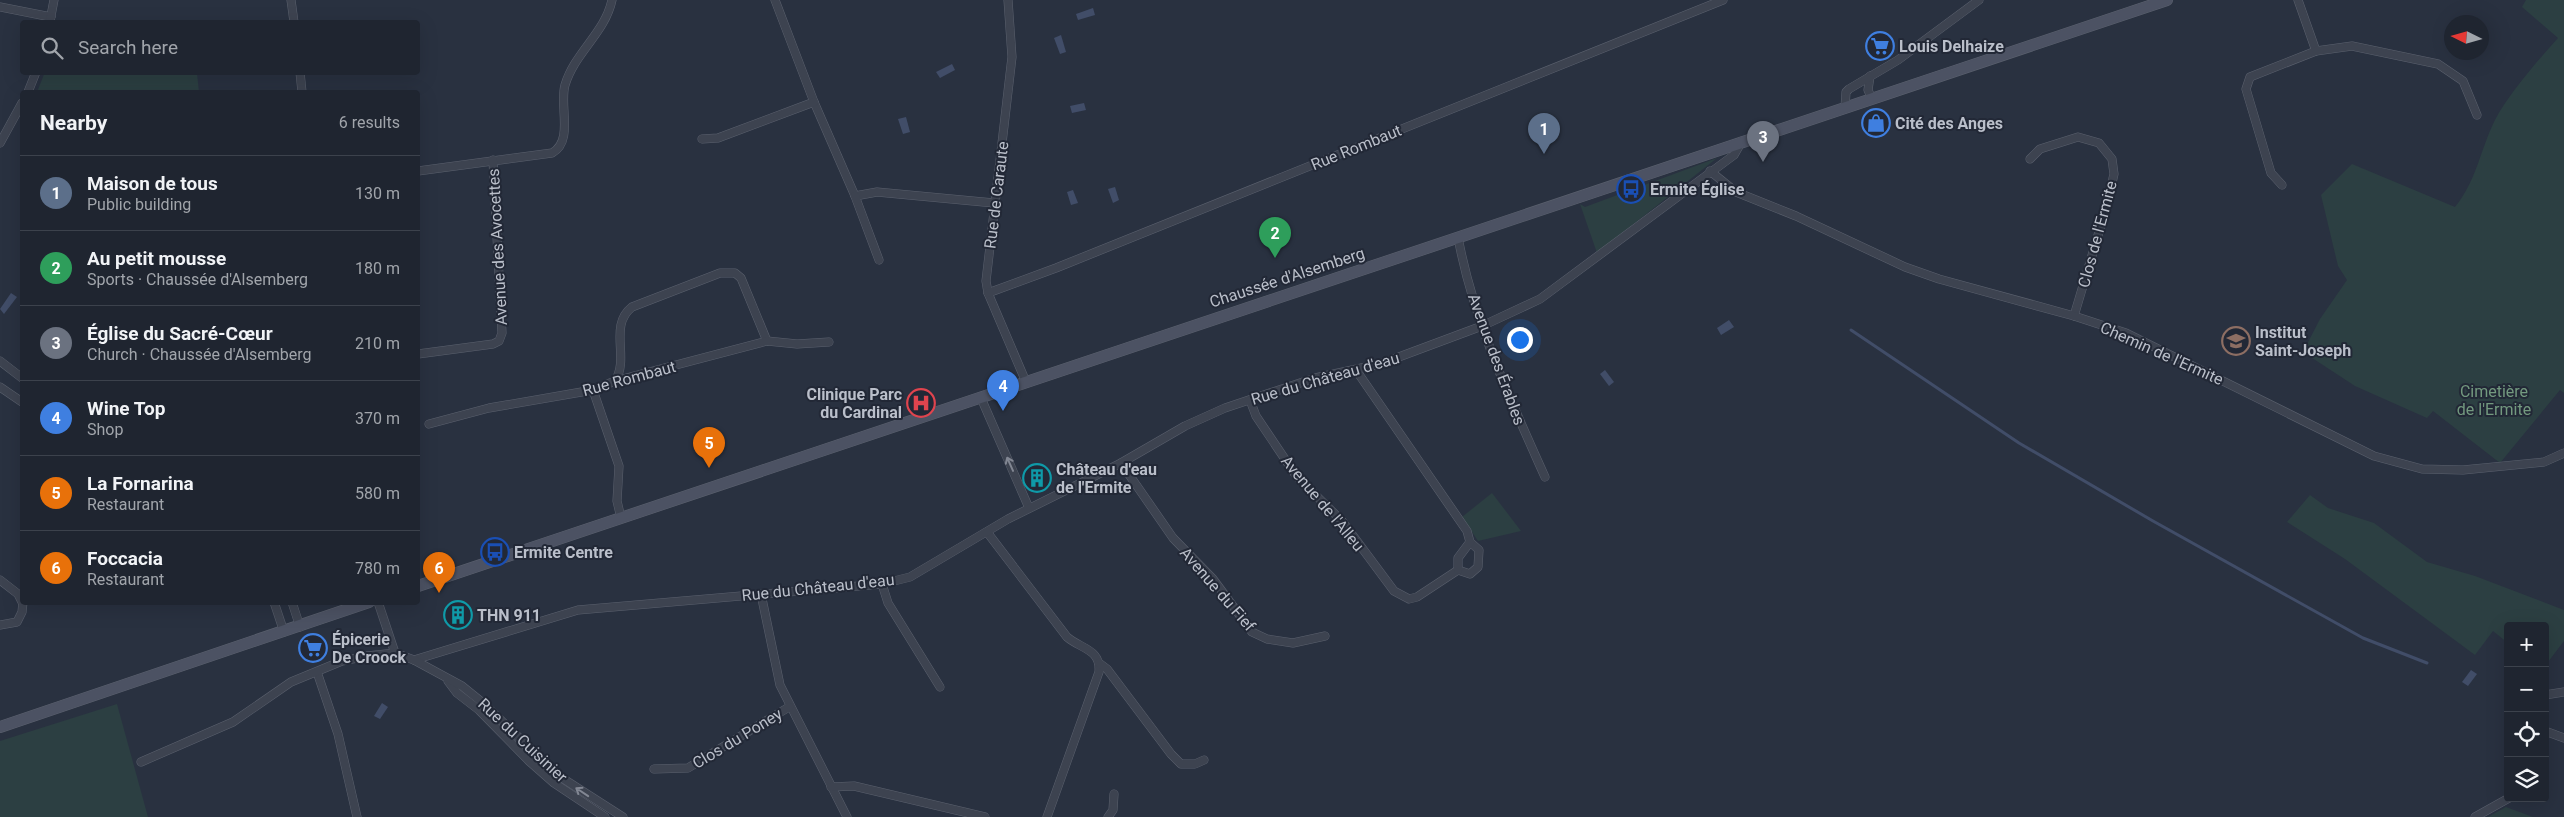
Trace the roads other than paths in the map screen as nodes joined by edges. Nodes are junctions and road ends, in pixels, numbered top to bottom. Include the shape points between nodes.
1 (54, 0) edge
2 (291, 0) edge
3 (295, 0) edge
4 (612, 0) edge
5 (775, 0) edge
6 (1008, 0) edge
7 (1723, 0) edge
8 (1979, 0) edge
9 (2167, 0) edge
10 (2298, 0) edge
11 (0, 7) edge
12 (50, 20) edge
13 (294, 20) edge
14 (2316, 51) junction
15 (35, 75) edge
16 (300, 75) edge
17 (1870, 76) junction
18 (29, 90) edge
19 (302, 90) edge
20 (1872, 98) junction
21 (814, 102) junction
22 (20, 107) edge
23 (1845, 108) junction
24 (2477, 115) dead end
25 (702, 138) dead end
26 (1742, 141) junction
27 (0, 143) edge
28 (2030, 159) dead end
29 (493, 160) junction
30 (420, 171) edge
31 (1710, 171) junction
32 (2282, 185) dead end
33 (856, 196) junction
34 (994, 203) junction
35 (1458, 237) junction
36 (879, 260) dead end
37 (988, 293) junction
38 (2074, 316) junction
39 (1482, 326) junction
40 (768, 341) junction
41 (829, 342) dead end
42 (420, 354) edge
43 (0, 361) edge
44 (1356, 370) junction
45 (20, 376) edge
46 (615, 381) junction
47 (1026, 382) junction
48 (0, 386) edge
49 (593, 390) junction
50 (981, 398) junction
51 (1250, 400) junction
52 (20, 401) edge
53 (429, 424) dead end
54 (2564, 453) edge
55 (1121, 463) junction
56 (1545, 477) dead end
57 (1029, 508) junction
58 (621, 518) junction
59 (987, 532) junction
60 (1470, 542) junction
61 (1458, 570) junction
62 (0, 580) edge
63 (882, 584) junction
64 (420, 585) edge
65 (761, 594) junction
66 (20, 597) edge
67 (23, 605) edge
68 (275, 605) edge
69 (293, 605) edge
70 (361, 605) edge
71 (379, 605) edge
72 (0, 625) edge
73 (300, 627) junction
74 (284, 632) junction
75 (1325, 636) dead end
76 (395, 653) junction
77 (414, 660) junction
78 (1099, 663) junction
79 (317, 672) junction
80 (447, 680) junction
81 (940, 688) dead end
82 (2564, 692) edge
83 (2549, 694) edge
84 (789, 707) junction
85 (0, 727) edge
86 (2549, 735) edge
87 (2564, 738) edge
88 (1204, 760) dead end
89 (141, 762) dead end
90 (654, 770) dead end
91 (832, 787) junction
92 (1114, 794) dead end
93 (2504, 801) edge
94 (357, 817) edge
95 (605, 817) edge
96 (623, 817) edge
97 (847, 817) edge
98 (985, 817) edge
99 (1047, 817) edge
100 (1108, 817) edge
101 (2476, 817) edge

1 - 12 street
2 - 3 street
2 - 13 street
4 - 29 street via 603,25 579,56 566,84 562,146 552,154
5 - 21 street
6 - 34 street, Rue de Caraute via 1012,57
7 - 37 street, Rue Rombaut
8 - 17 street via 1898,60
9 - 20 main road, Chaussée d'Alsemberg
10 - 14 street
11 - 12 street
14 - 24 street via 2352,46 2438,64 2463,81
14 - 32 street via 2250,77 2246,89 2271,173
15 - 18 street
16 - 19 street
17 - 20 street via 1868,90
17 - 23 street via 1846,92
20 - 23 main road, Chaussée d'Alsemberg
21 - 25 street via 718,138
21 - 33 street
22 - 27 street
23 - 26 main road, Chaussée d'Alsemberg
26 - 31 street, Rue du Château d'eau via 1734,155
26 - 35 main road, Chaussée d'Alsemberg
28 - 38 street, Clos de l'Ermite via 2040,148 2078,137 2098,143 2112,159 2114,174 2107,205
29 - 30 street
29 - 42 street, Avenue des Avocettes via 502,333 499,341
31 - 38 street, Chemin de l'Ermite via 1736,192 1905,266 1939,279
31 - 39 street, Rue du Château d'eau via 1562,285
33 - 34 street via 877,192
33 - 36 street
34 - 37 street, Rue de Caraute via 986,281
35 - 39 street, Avenue des Érables
35 - 47 main road, Chaussée d'Alsemberg
37 - 47 street, Rue de Caraute
38 - 54 street, Chemin de l'Ermite via 2126,333 2374,456 2397,464 2422,469 2463,470 2544,462
39 - 44 street, Rue du Château d'eau
39 - 56 street, Avenue des Érables
40 - 41 street, Rue Rombaut via 797,344
40 - 46 street, Rue Rombaut
40 - 46 street via 741,278 735,273 720,272 626,312 620,330 621,373
43 - 45 street
44 - 51 street, Rue du Château d'eau via 1315,378
44 - 60 street, Avenue de l'Alleu via 1467,531
46 - 49 street, Rue Rombaut
47 - 50 main road, Chaussée d'Alsemberg
48 - 52 street
49 - 53 street, Rue Rombaut via 490,408
49 - 58 street via 618,466 617,502
57 -> 50 street
50 - 58 main road, Chaussée d'Alsemberg
51 - 55 street, Rue du Château d'eau via 1185,426
51 - 61 street, Avenue de l'Alleu via 1256,416 1297,477 1342,521 1394,591 1409,599 1417,597
55 - 57 street, Rue du Château d'eau
55 - 75 street, Avenue du Fief via 1173,538 1213,579 1252,632 1267,639 1293,643
57 - 59 street, Rue du Château d'eau
58 - 64 main road, Chaussée d'Alsemberg
59 - 63 street, Rue du Château d'eau via 910,576
59 - 78 street via 1067,637 1092,650
60 - 61 street via 1458,558
60 - 61 street, Avenue de l'Alleu via 1479,550 1478,567 1470,574
62 - 66 street
63 - 65 street, Rue du Château d'eau
63 - 81 street via 888,603
65 - 77 street, Rue du Château d'eau via 578,610
65 - 84 street via 780,685
67 - 72 street via 17,622
68 - 74 street
69 - 73 street
70 - 73 main road
71 - 76 street
73 - 74 main road
74 - 85 main road
76 - 77 street, Rue du Cuisinier
76 - 79 street via 342,661
77 - 80 street, Rue du Cuisinier
78 - 88 street via 1108,669 1181,764
78 - 99 street via 1100,672
79 - 89 street via 291,682 233,722
79 - 94 street via 338,734
80 - 95 street, Rue du Cuisinier via 554,783
96 -> 80 street, Rue du Cuisinier via 559,776 483,703 462,686
82 - 83 street
84 - 90 street, Clos du Poney via 688,768
84 - 91 street
86 - 87 street
91 - 97 street
91 - 98 street via 854,786
92 - 100 street via 1113,810
93 - 101 street

